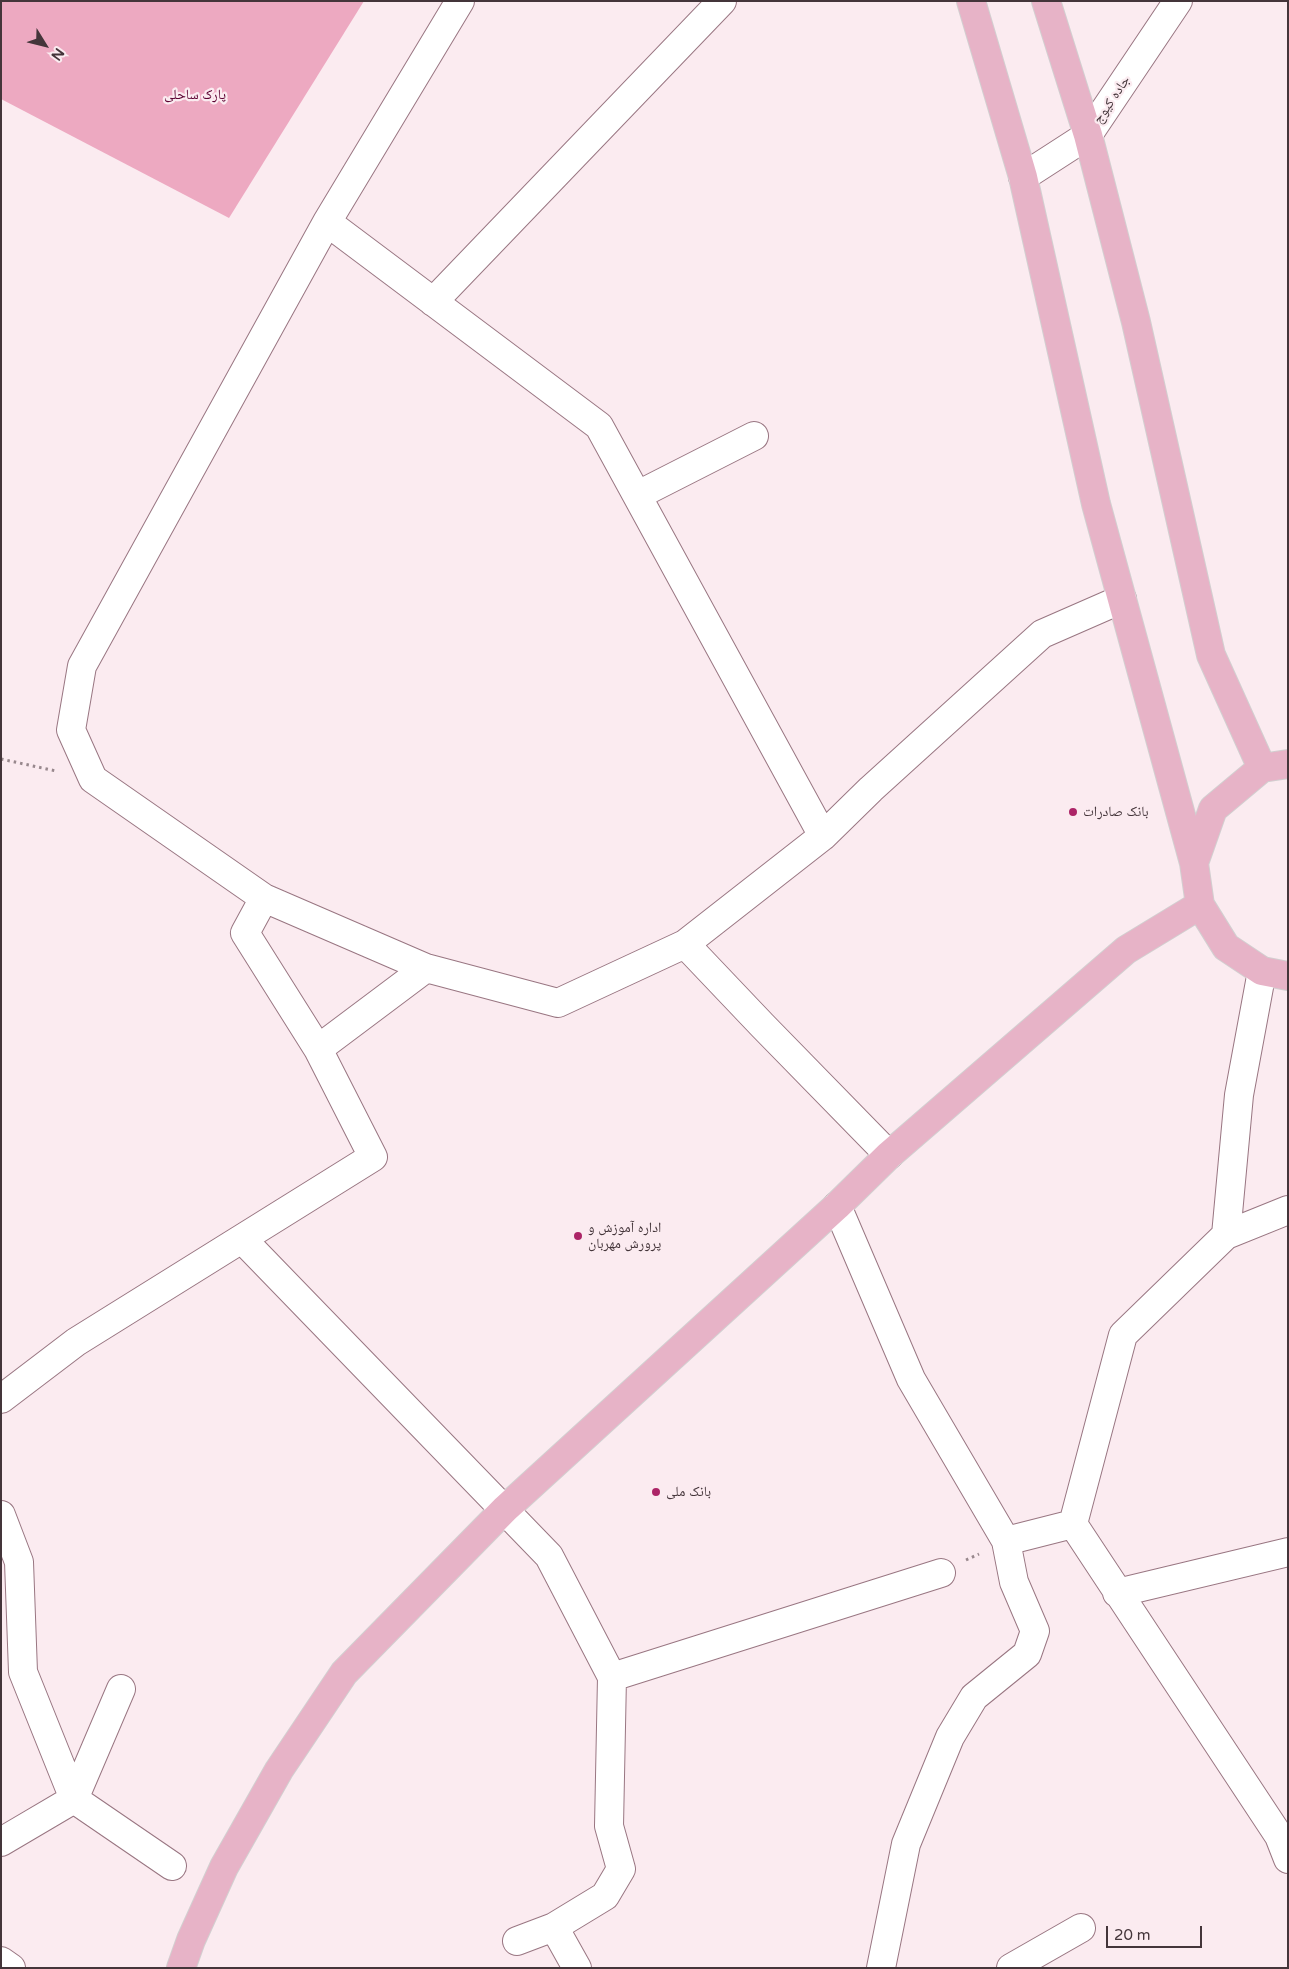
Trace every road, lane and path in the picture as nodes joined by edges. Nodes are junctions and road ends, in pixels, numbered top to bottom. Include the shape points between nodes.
1 (460, 1) edge
2 (722, 1) edge
3 (971, 1) edge
4 (1046, 1) edge
5 (1178, 1) edge
6 (1088, 136) junction
7 (1023, 177) junction
8 (327, 222) junction
9 (433, 302) junction
10 (754, 436) dead end
11 (638, 495) junction
12 (1122, 599) junction
13 (1, 759) edge
14 (1275, 766) edge
15 (93, 779) junction
16 (823, 836) junction
17 (1194, 863) junction
18 (264, 898) junction
19 (1200, 904) junction
20 (686, 944) junction
21 (426, 968) junction
22 (1275, 973) edge
23 (318, 1049) junction
24 (889, 1155) junction
25 (837, 1206) junction
26 (1288, 1210) edge
27 (1226, 1235) junction
28 (242, 1238) junction
29 (1, 1399) edge
30 (505, 1509) junction
31 (1, 1515) edge
32 (1073, 1524) junction
33 (1006, 1541) junction
34 (1288, 1552) edge
35 (941, 1573) joint
36 (1117, 1593) junction
37 (612, 1678) junction
38 (121, 1689) dead end
39 (74, 1799) junction
40 (1, 1842) edge
41 (1285, 1843) edge
42 (172, 1866) dead end
43 (554, 1927) junction
44 (1081, 1928) dead end
45 (517, 1941) dead end
46 (1, 1961) edge
47 (11, 1968) edge
48 (181, 1968) edge
49 (577, 1968) edge
50 (881, 1968) edge
51 (1011, 1968) edge

1 - 8 street
2 - 9 street
3 - 7 main road
4 - 6 main road
5 - 6 street, جاده کیوج
6 - 7 street, جاده کیوج
6 - 14 main road via 1136,322 1211,655
7 - 12 main road via 1096,504
8 - 9 street
8 - 15 street via 82,666 71,730
9 - 11 street via 599,426
10 - 11 street
11 - 16 street
12 - 16 street via 1042,634
12 - 17 main road
13 - 15 path
14 - 17 main road via 1213,809
15 - 18 street
16 - 20 street
17 - 19 main road
18 - 21 street
18 - 23 street via 245,933
19 - 22 main road via 1226,947
19 - 24 main road via 1126,950
20 - 21 street via 558,1003
20 - 24 street
21 - 23 street
22 - 27 street via 1239,1096
23 - 28 street via 373,1158
24 - 25 main road
25 - 30 main road
25 - 33 street via 911,1379
26 - 27 street
27 - 32 street via 1123,1336
28 - 29 street via 76,1342
28 - 30 street
30 - 37 street via 549,1556
30 - 48 main road via 344,1674 279,1770 224,1867
31 - 39 street via 18,1562 23,1672
32 - 33 street
32 - 36 street
33 - 35 path
33 - 50 street via 1014,1582 1035,1631 1027,1654 974,1696 950,1737 906,1844
34 - 36 street
35 - 37 street
36 - 41 street
37 - 43 street via 609,1826 621,1869 605,1896
38 - 39 street
39 - 40 street
39 - 42 street
43 - 45 street
43 - 49 street
44 - 51 street
46 - 47 street

